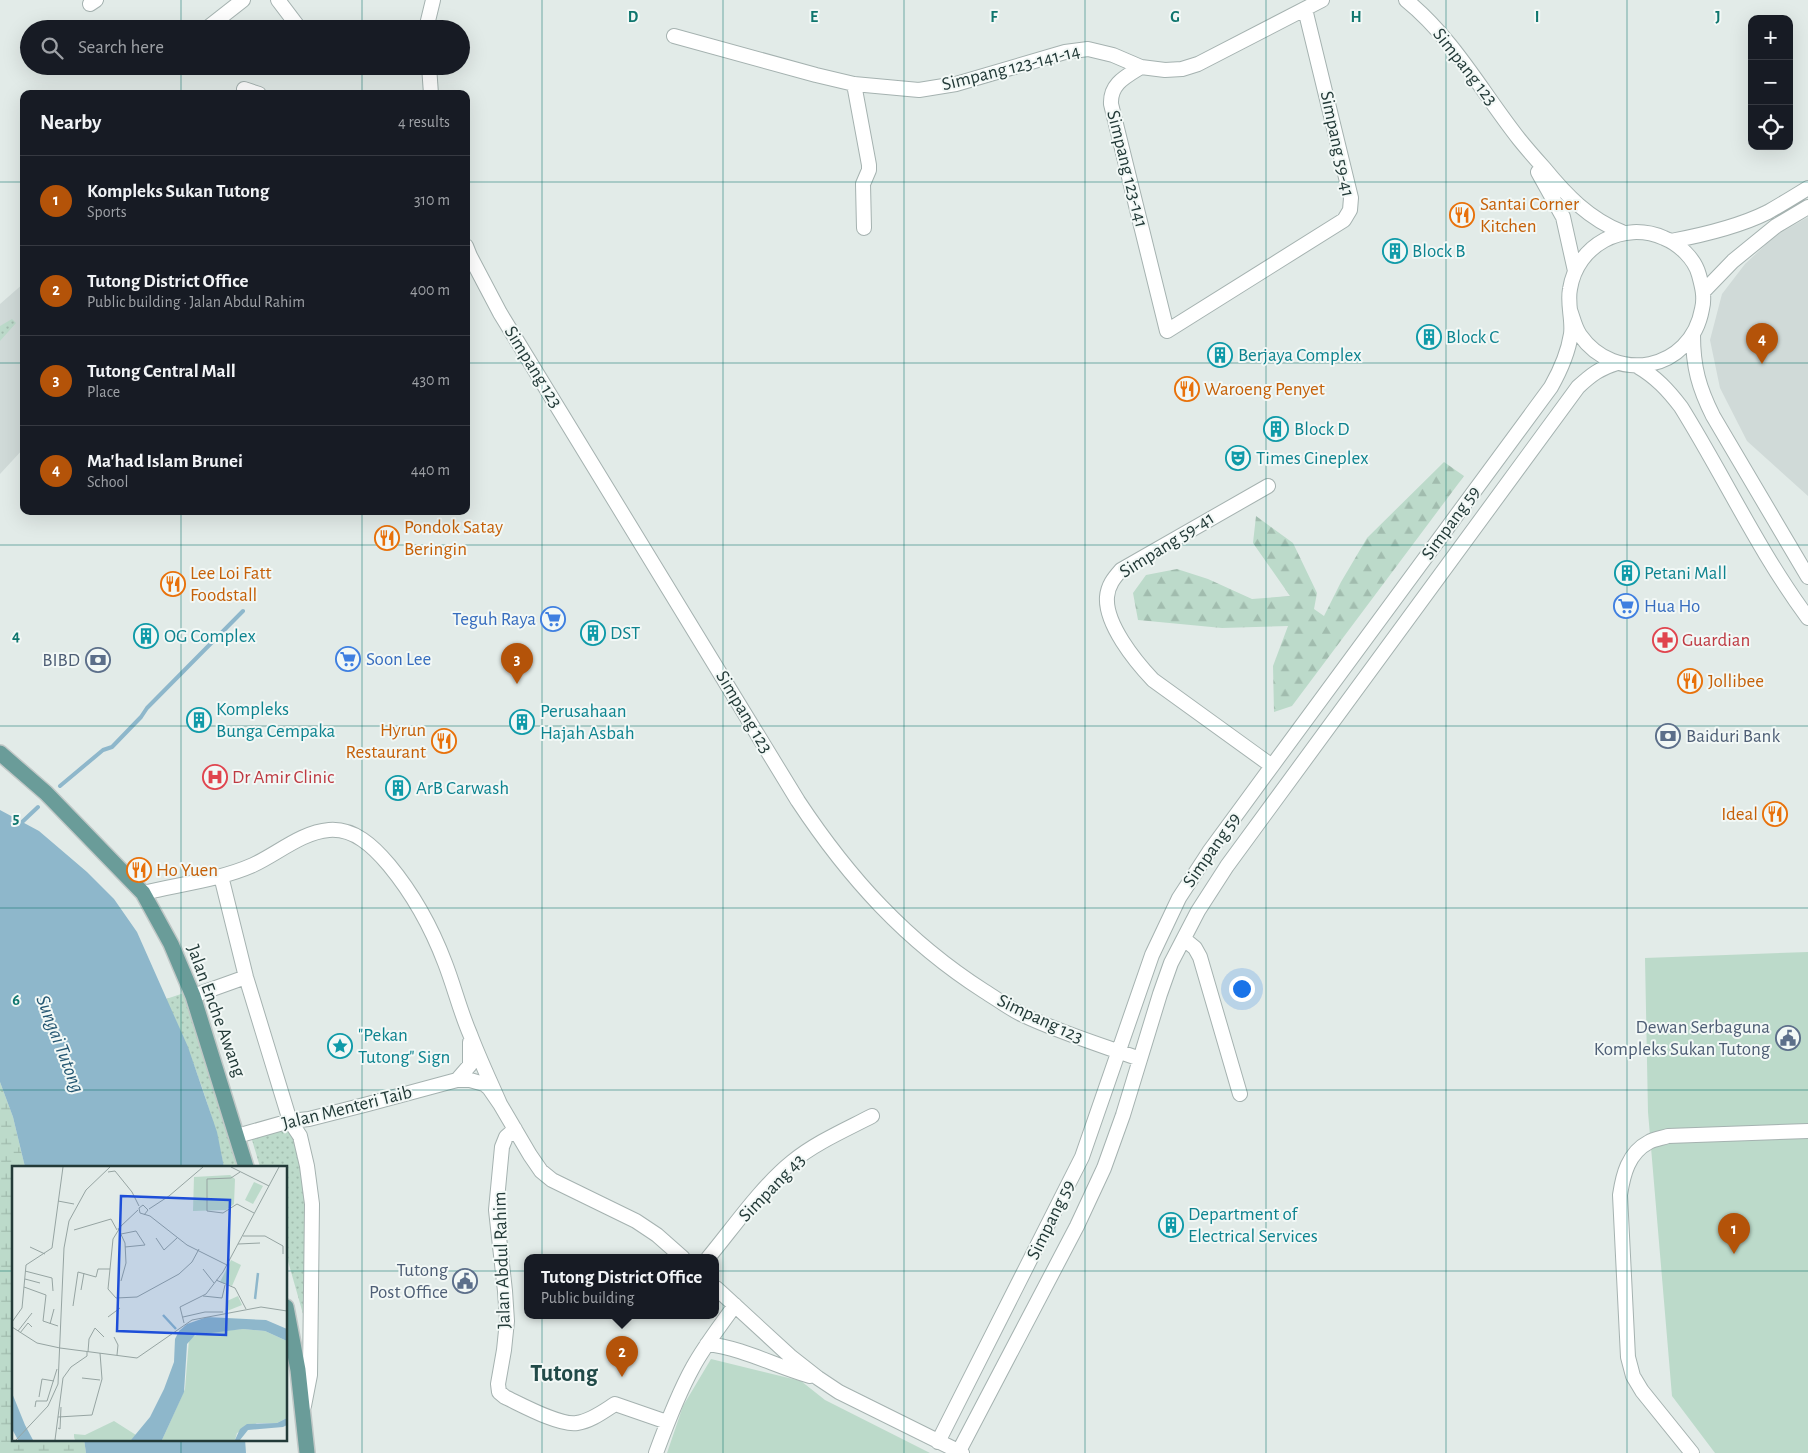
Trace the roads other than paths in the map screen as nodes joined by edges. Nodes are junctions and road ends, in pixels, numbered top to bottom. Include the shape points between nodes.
1 (243, 0) edge
2 (278, 0) edge
3 (433, 0) edge
4 (1322, 0) edge
5 (1406, 0) edge
6 (1305, 9) junction
7 (217, 20) edge
8 (293, 20) edge
9 (428, 20) edge
10 (674, 36) dead end
11 (1141, 67) junction
12 (430, 75) edge
13 (854, 84) junction
14 (244, 89) dead end
15 (247, 90) edge
16 (431, 90) edge
17 (1519, 139) junction
18 (1808, 188) edge
19 (1808, 207) edge
20 (864, 228) dead end
21 (1622, 232) junction
22 (1671, 241) junction
23 (470, 256) edge
24 (1575, 270) junction
25 (1703, 292) junction
26 (1570, 310) junction
27 (1167, 331) joint
28 (1693, 335) junction
29 (1617, 364) junction
30 (1637, 366) junction
31 (1268, 486) dead end
32 (1808, 577) edge
33 (1808, 618) edge
34 (0, 753) edge
35 (1272, 766) junction
36 (221, 876) junction
37 (143, 893) junction
38 (1184, 939) junction
39 (246, 977) junction
40 (193, 996) junction
41 (469, 1033) junction
42 (1119, 1052) junction
43 (1140, 1059) junction
44 (457, 1080) junction
45 (1240, 1094) dead end
46 (500, 1104) junction
47 (872, 1116) dead end
48 (290, 1121) junction
49 (515, 1129) junction
50 (1808, 1131) edge
51 (236, 1136) junction
52 (246, 1166) edge
53 (678, 1254) edge
54 (711, 1254) edge
55 (719, 1291) edge
56 (736, 1305) junction
57 (288, 1318) edge
58 (707, 1344) junction
59 (818, 1378) junction
60 (303, 1409) junction
61 (667, 1422) junction
62 (938, 1442) junction
63 (960, 1452) edge
64 (307, 1453) edge
65 (656, 1453) edge
66 (1692, 1453) edge

1 - 7 street
2 - 8 street
3 - 9 street
4 - 6 street
5 - 17 street, Simpang 123 via 1462,58
6 - 11 street via 1182,70
6 - 27 street, Simpang 59-41 via 1351,198 1350,210 1344,220
10 - 13 street, Simpang 123-141-14
11 - 13 street, Simpang 123-141-14 via 1088,49 1065,52 956,84 919,90
11 - 27 street, Simpang 123-141 via 1115,86 1110,94
12 - 16 street
13 - 20 street via 869,165 863,184
14 - 15 street
17 - 21 street, Simpang 123 via 1581,208 1596,220
17 - 24 street, Simpang 123 via 1563,217
18 - 22 street via 1746,221
19 - 25 street via 1776,226 1740,255
21 - 22 street via 1639,231
21 - 24 street via 1594,246
22 - 25 street via 1687,254 1698,272
23 - 42 street, Simpang 123 via 500,313 825,842 887,913 958,974 1021,1014
24 - 26 street
25 - 28 street via 1701,315
26 - 29 street via 1579,334 1595,352
26 - 35 street, Simpang 59 via 1571,333 1566,354 1551,387
28 - 30 street via 1669,358
28 - 32 street via 1693,356 1702,392 1713,416
29 - 30 street
29 - 38 street, Simpang 59 via 1603,367 1578,387 1227,866
30 - 33 street via 1666,388 1680,407 1764,551
31 - 35 street, Simpang 59-41 via 1121,570 1110,583 1107,597 1109,615 1117,632 1140,667 1153,680
34 - 37 main road, Jalan Enche Awang via 46,793
35 - 42 street, Simpang 59 via 1179,898 1152,956
36 - 37 street
36 - 39 street
36 - 41 street via 253,865 318,832 346,831 357,836 384,859 426,918
37 - 40 main road, Jalan Enche Awang via 171,944
38 - 43 street, Simpang 59 via 1160,994
38 - 45 street via 1200,957
39 - 40 street
39 - 48 street
40 - 51 main road, Jalan Enche Awang
41 - 44 street via 470,1065
41 - 46 street
42 - 43 street, Simpang 123
42 - 62 street, Simpang 59 via 1082,1158
43 - 63 street, Simpang 59 via 1104,1168
44 - 46 street via 484,1084
44 - 48 street, Jalan Menteri Taib
46 - 49 street
47 - 54 street, Simpang 43 via 811,1148 790,1163
48 - 51 street, Jalan Menteri Taib
48 - 60 street via 300,1136 312,1204 310,1375
49 - 53 street via 541,1171 552,1180 636,1221
49 - 61 street, Jalan Abdul Rahim via 506,1137 502,1147 496,1210 507,1321 499,1392 564,1423 578,1423 615,1404
50 - 66 street via 1668,1136 1648,1142 1633,1156 1624,1174 1620,1195 1628,1357 1642,1391
51 - 52 main road, Jalan Enche Awang
55 - 56 street
56 - 58 street
56 - 59 street
57 - 60 main road
58 - 59 street via 738,1349
58 - 61 street
59 - 62 street
60 - 64 main road
61 - 65 street
62 - 63 street

